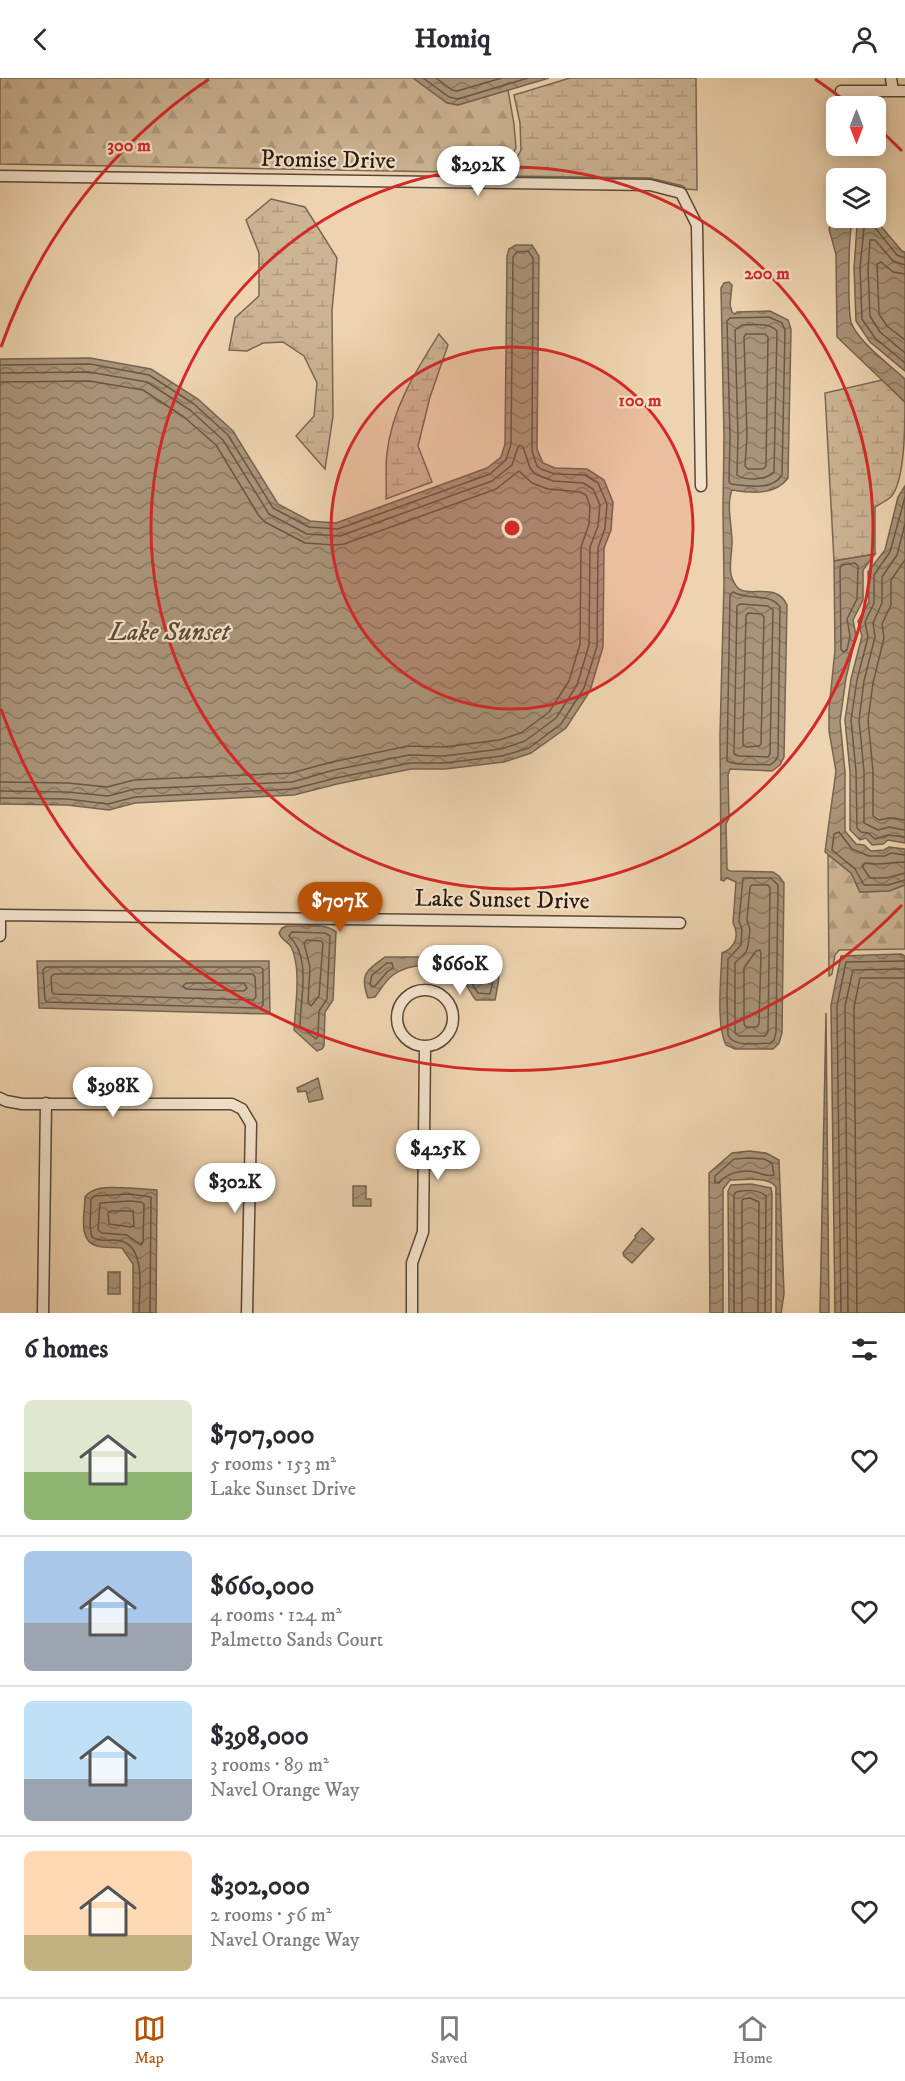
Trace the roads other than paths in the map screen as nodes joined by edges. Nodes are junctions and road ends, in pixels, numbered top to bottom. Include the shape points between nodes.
1 (891, 78) edge
2 (841, 91) dead end
3 (893, 91) junction
4 (905, 91) edge
5 (0, 176) edge
6 (701, 486) dead end
7 (0, 915) edge
8 (680, 923) dead end
9 (0, 936) edge
10 (425, 1046) junction
11 (0, 1098) edge
12 (46, 1103) junction
13 (43, 1313) edge
14 (248, 1313) edge
15 (412, 1313) edge

1 - 3 street
2 - 3 street
3 - 4 street
5 - 6 street, Promise Drive via 650,185 681,193 697,225
7 - 8 street, Lake Sunset Drive
7 - 9 street
10 - 10 street via 442,1040 453,1018 441,996 424,990 400,1005 397,1024 407,1040
10 - 15 street via 423,1232 412,1263
11 - 12 street via 15,1103
12 - 13 street
12 - 14 street via 232,1104 242,1109 251,1124

